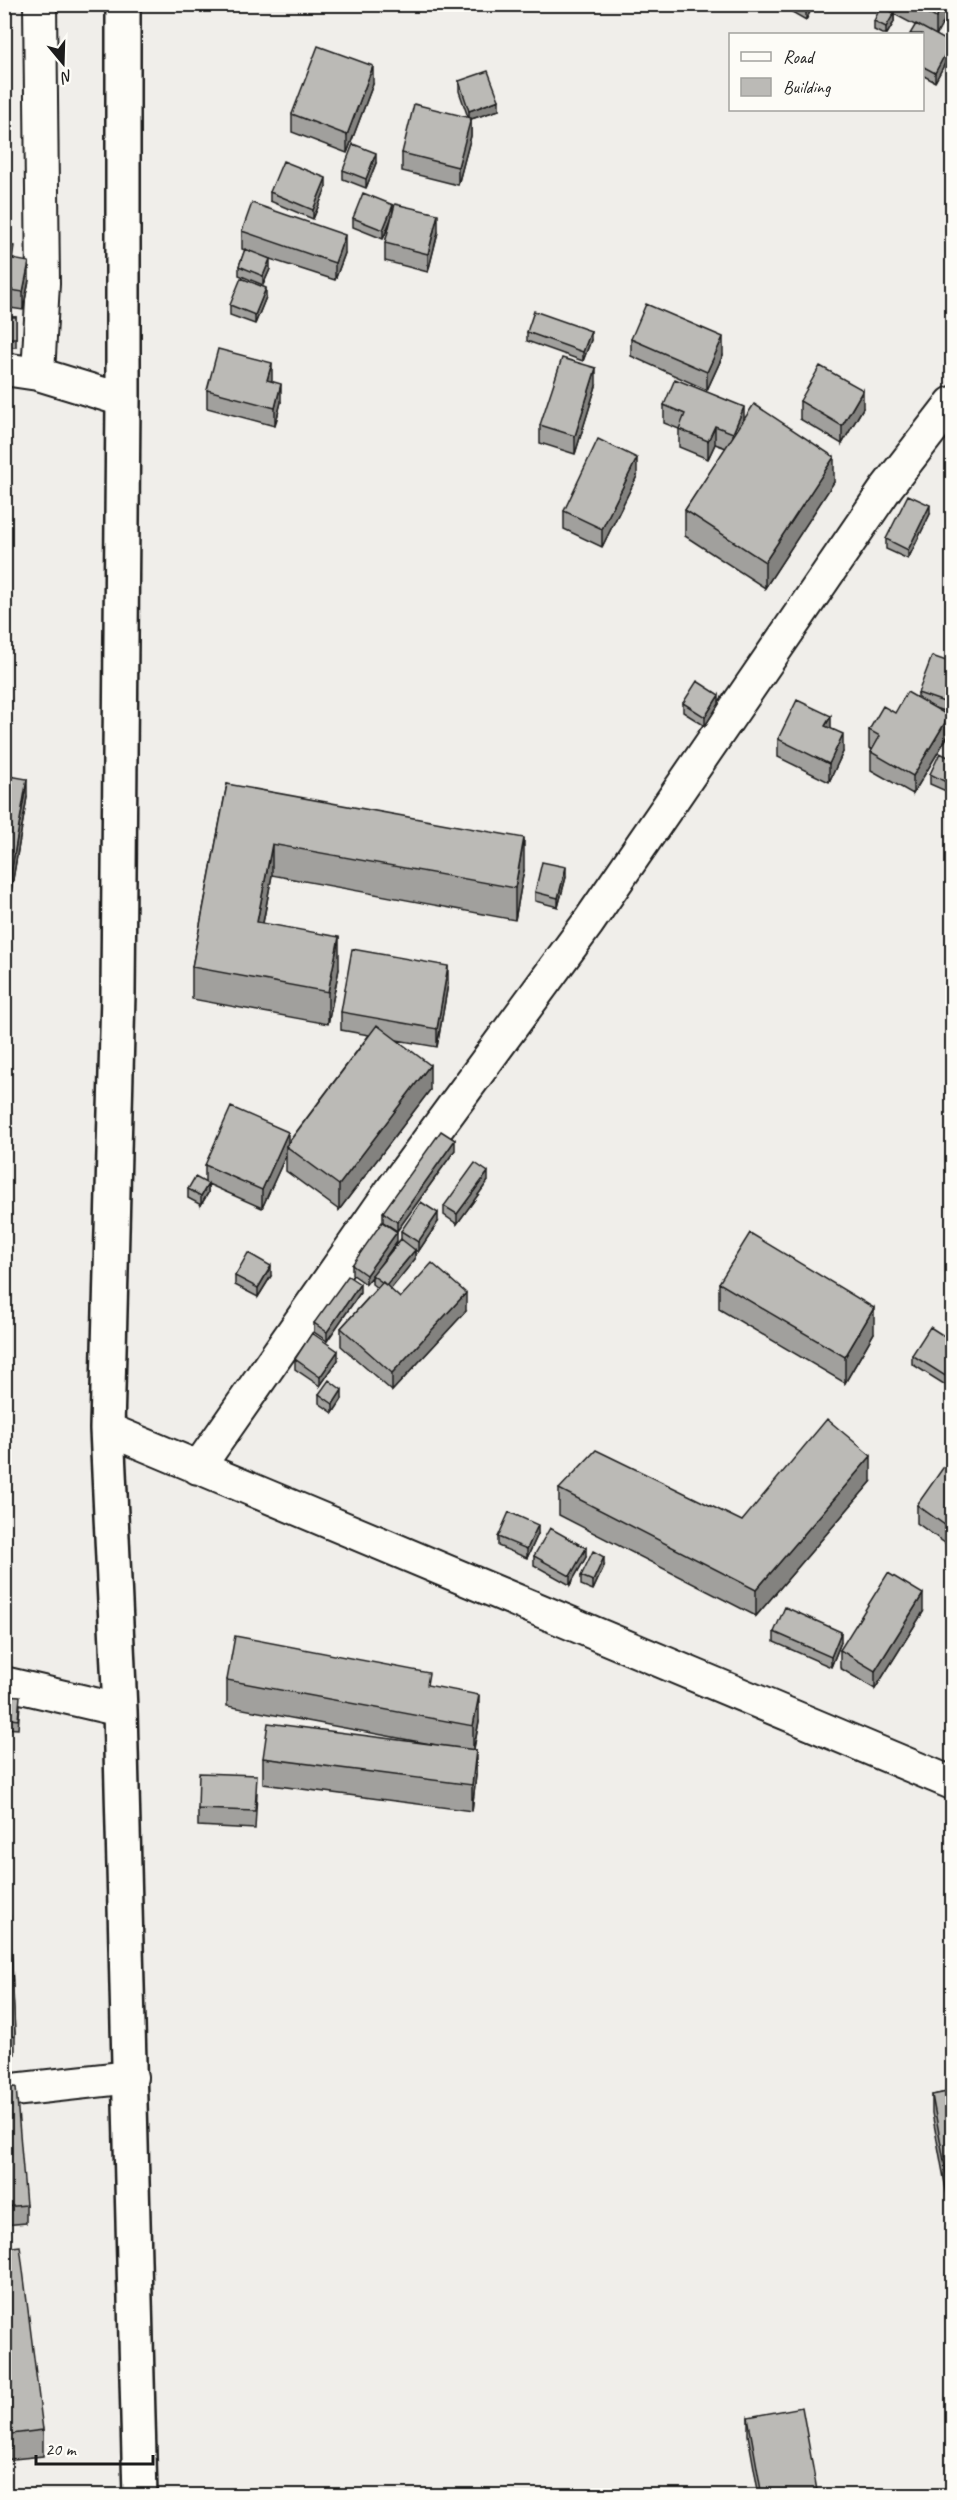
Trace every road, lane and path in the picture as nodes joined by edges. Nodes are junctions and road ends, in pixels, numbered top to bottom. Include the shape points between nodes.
1 (40, 4) edge
2 (123, 4) edge
3 (4, 369) edge
4 (38, 374) junction
5 (123, 400) junction
6 (952, 403) edge
7 (107, 1429) junction
8 (198, 1468) junction
9 (4, 1683) edge
10 (120, 1710) junction
11 (952, 1783) edge
12 (131, 2077) junction
13 (4, 2091) edge
14 (140, 2496) edge

1 - 4 street via 43,283
2 - 5 street
3 - 4 street
4 - 5 street
5 - 7 street via 118,993
6 - 8 street via 887,488 588,923 391,1191
7 - 8 street
7 - 10 street
8 - 11 street
9 - 10 street
10 - 12 street
12 - 13 street
12 - 14 street

